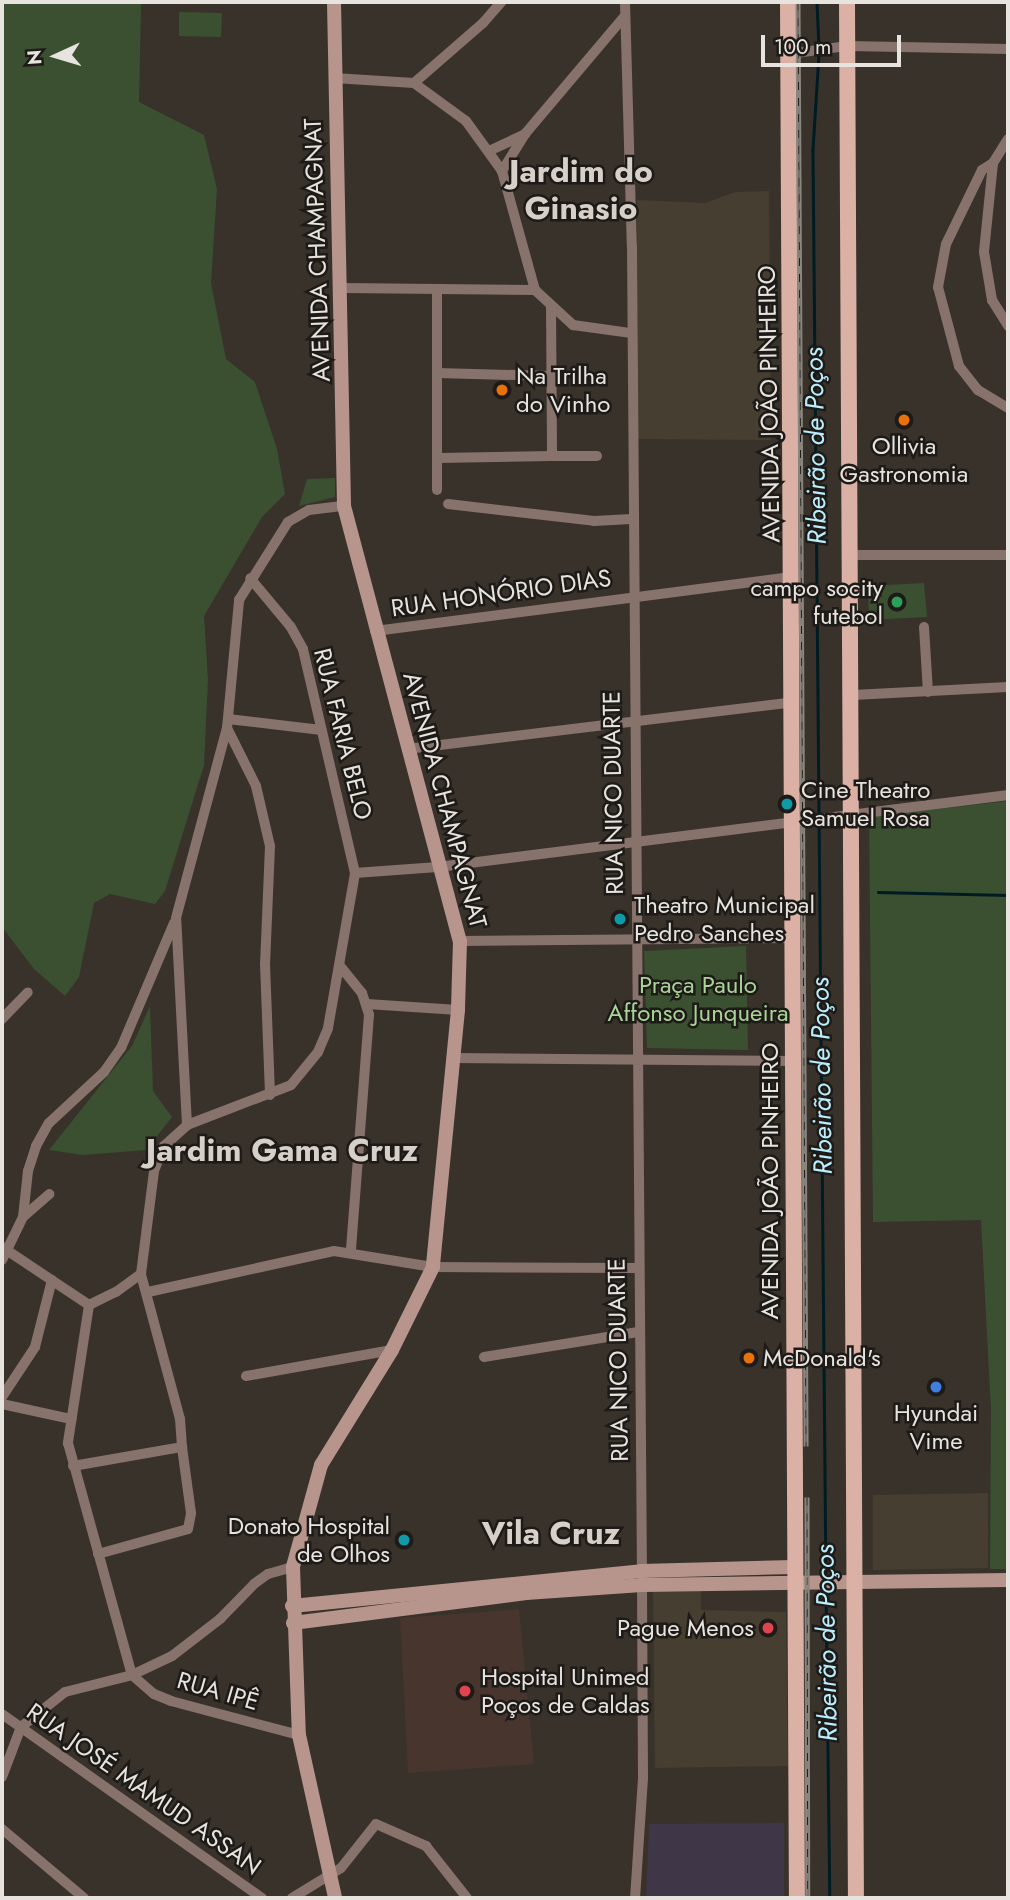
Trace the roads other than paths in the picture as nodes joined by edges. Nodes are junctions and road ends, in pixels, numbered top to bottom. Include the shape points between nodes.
1 (334, 2) edge
2 (501, 2) edge
3 (625, 2) edge
4 (788, 2) edge
5 (847, 2) edge
6 (624, 17) junction
7 (840, 49) junction
8 (1008, 49) edge
9 (796, 53) junction
10 (334, 78) junction
11 (414, 83) junction
12 (525, 134) junction
13 (1008, 139) edge
14 (489, 151) junction
15 (993, 163) junction
16 (502, 171) junction
17 (343, 288) junction
18 (536, 290) junction
19 (437, 291) junction
20 (551, 306) junction
21 (1008, 326) edge
22 (631, 333) junction
23 (437, 373) junction
24 (551, 376) junction
25 (1008, 408) edge
26 (552, 456) junction
27 (597, 456) dead end
28 (438, 458) junction
29 (438, 490) dead end
30 (449, 504) dead end
31 (344, 506) junction
32 (631, 519) junction
33 (851, 555) junction
34 (1008, 555) edge
35 (793, 577) junction
36 (250, 578) junction
37 (632, 596) junction
38 (924, 627) dead end
39 (375, 631) junction
40 (1008, 687) edge
41 (928, 692) junction
42 (853, 695) junction
43 (793, 702) junction
44 (633, 721) junction
45 (228, 724) junction
46 (321, 730) junction
47 (407, 749) junction
48 (1008, 794) edge
49 (846, 815) junction
50 (792, 820) junction
51 (634, 841) junction
52 (438, 867) junction
53 (355, 873) junction
54 (176, 918) junction
55 (793, 938) junction
56 (636, 939) junction
57 (460, 941) junction
58 (340, 966) junction
59 (28, 992) dead end
60 (367, 1004) junction
61 (458, 1010) junction
62 (2, 1019) edge
63 (453, 1058) junction
64 (636, 1061) junction
65 (792, 1061) junction
66 (270, 1095) junction
67 (187, 1125) junction
68 (49, 1194) dead end
69 (23, 1217) junction
70 (6, 1248) edge
71 (351, 1251) junction
72 (2, 1260) edge
73 (433, 1267) junction
74 (636, 1268) junction
75 (141, 1274) junction
76 (51, 1280) junction
77 (148, 1292) junction
78 (89, 1306) junction
79 (638, 1332) junction
80 (391, 1350) junction
81 (484, 1357) dead end
82 (246, 1376) dead end
83 (2, 1397) edge
84 (2, 1404) edge
85 (71, 1419) junction
86 (182, 1447) junction
87 (73, 1466) junction
88 (98, 1554) junction
89 (293, 1567) junction
90 (798, 1576) junction
91 (642, 1578) junction
92 (850, 1579) junction
93 (1008, 1580) edge
94 (414, 1602) junction
95 (292, 1606) junction
96 (293, 1623) junction
97 (132, 1675) junction
98 (2, 1714) edge
99 (22, 1727) junction
100 (299, 1735) junction
101 (2, 1777) edge
102 (2, 1829) edge
103 (331, 1874) junction
104 (84, 1898) edge
105 (262, 1898) edge
106 (292, 1898) edge
107 (335, 1898) edge
108 (467, 1898) edge
109 (635, 1898) edge
110 (797, 1898) edge
111 (856, 1898) edge

1 - 10 street, AVENIDA CHAMPAGNAT
2 - 11 street
3 - 6 street, RUA NICO DUARTE
4 - 9 main road, AVENIDA JOÃO PINHEIRO
5 - 7 main road
6 - 12 street
6 - 22 street, RUA NICO DUARTE
7 - 8 street
7 - 9 street
7 - 33 main road
9 - 35 main road, AVENIDA JOÃO PINHEIRO
10 - 11 street
10 - 17 street, AVENIDA CHAMPAGNAT
11 - 14 street via 466,121
12 - 14 street
12 - 16 street
13 - 15 street
14 - 16 street
15 - 21 street via 985,253 992,300
15 - 25 street via 982,170 946,244 938,287 959,366 978,390
16 - 18 street
17 - 19 street
17 - 31 street, AVENIDA CHAMPAGNAT
18 - 19 street
18 - 20 street
19 - 23 street
20 - 22 street via 573,325
20 - 24 street
22 - 32 street, RUA NICO DUARTE
23 - 24 street
23 - 28 street
24 - 26 street
26 - 27 street
26 - 28 street
28 - 29 street
30 - 32 street via 594,521
31 - 36 street via 309,510 288,522
31 - 39 street, AVENIDA CHAMPAGNAT
32 - 37 street, RUA NICO DUARTE
33 - 34 street
33 - 42 main road
35 - 37 street, RUA HONÓRIO DIAS
35 - 43 main road, AVENIDA JOÃO PINHEIRO
36 - 45 street via 234,626
36 - 46 street, RUA FARIA BELO via 303,649
37 - 39 street, RUA HONÓRIO DIAS
37 - 44 street, RUA NICO DUARTE
38 - 41 street
39 - 47 street, AVENIDA CHAMPAGNAT
40 - 41 street
41 - 42 street
42 - 49 main road
43 - 44 street
43 - 50 main road, AVENIDA JOÃO PINHEIRO
44 - 47 street
44 - 51 street, RUA NICO DUARTE
45 - 46 street
45 - 54 street
45 - 66 street via 256,786 271,846 265,964
46 - 53 street, RUA FARIA BELO
47 - 52 street, AVENIDA CHAMPAGNAT
48 - 49 street
49 - 50 street
49 - 92 main road
50 - 51 street
50 - 55 main road, AVENIDA JOÃO PINHEIRO
51 - 52 street
51 - 56 street, RUA NICO DUARTE
52 - 53 street
52 - 57 street, AVENIDA CHAMPAGNAT
53 - 58 street
54 - 67 street
54 - 69 street via 121,1048 104,1072 49,1123 36,1146
55 - 56 street
55 - 65 main road, AVENIDA JOÃO PINHEIRO
56 - 57 street
56 - 64 street, RUA NICO DUARTE
57 - 61 street, AVENIDA CHAMPAGNAT
58 - 60 street
58 - 66 street via 328,1028 318,1052 291,1085
59 - 62 street
60 - 61 street
60 - 71 street
61 - 63 street, AVENIDA CHAMPAGNAT
63 - 64 street
63 - 73 street, AVENIDA CHAMPAGNAT
64 - 65 street
64 - 74 street, RUA NICO DUARTE
65 - 90 main road, AVENIDA JOÃO PINHEIRO
66 - 67 street
67 - 75 street via 158,1158
68 - 69 street
69 - 70 street
70 - 72 street
70 - 76 street
71 - 73 street
71 - 77 street via 298,1256
73 - 74 street
73 - 80 street, AVENIDA CHAMPAGNAT
74 - 79 street, RUA NICO DUARTE
75 - 77 street
75 - 78 street
76 - 78 street
76 - 83 street via 35,1347
77 - 86 street via 180,1419
78 - 85 street
79 - 81 street
79 - 91 street, RUA NICO DUARTE
80 - 82 street
80 - 89 street, AVENIDA CHAMPAGNAT via 321,1465
84 - 85 street
85 - 87 street via 68,1443
86 - 87 street
86 - 88 street via 191,1513 188,1529
87 - 88 street
88 - 97 street
89 - 95 street, AVENIDA CHAMPAGNAT
89 - 97 street via 268,1574 190,1645
90 - 91 street
90 - 92 street
90 - 110 main road, AVENIDA JOÃO PINHEIRO
91 - 94 street
91 - 109 street, RUA NICO DUARTE via 643,1778
92 - 93 street
92 - 111 main road
94 - 95 street
94 - 96 street
95 - 96 street, AVENIDA CHAMPAGNAT
96 - 100 street, AVENIDA CHAMPAGNAT
97 - 99 street via 73,1688
97 - 100 street, RUA IPÊ via 154,1694 171,1701
98 - 99 street, RUA JOSÉ MAMUD ASSAN
99 - 101 street
99 - 105 street, RUA JOSÉ MAMUD ASSAN
100 - 103 street, AVENIDA CHAMPAGNAT
102 - 104 street
103 - 106 street
103 - 107 street, AVENIDA CHAMPAGNAT
103 - 108 street via 371,1826 380,1824 426,1846

